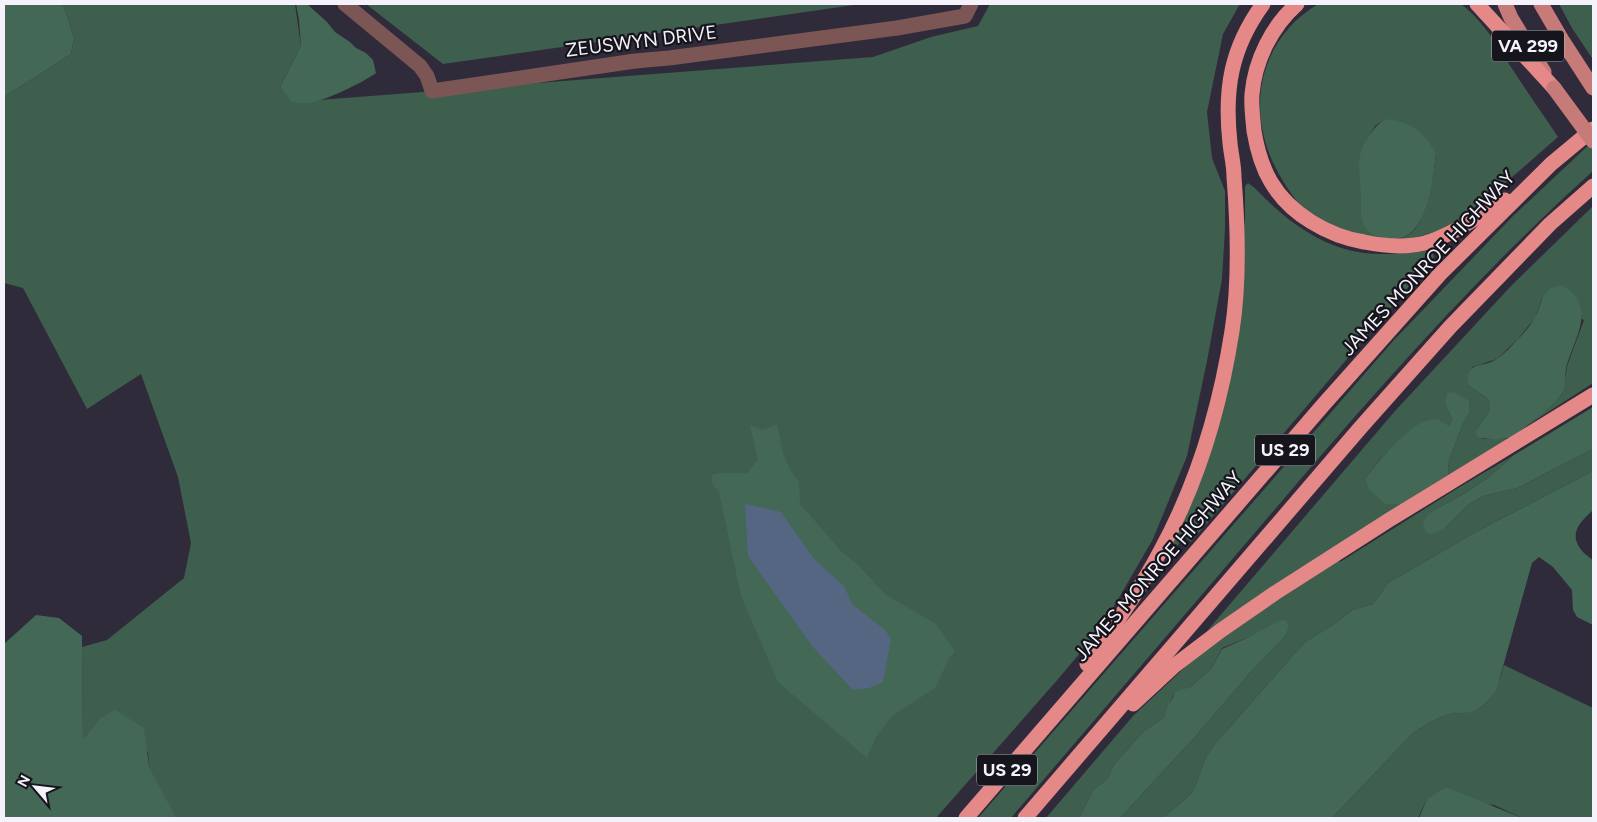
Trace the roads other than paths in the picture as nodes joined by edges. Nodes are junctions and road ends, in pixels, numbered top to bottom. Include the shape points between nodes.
1 (345, 4) edge
2 (971, 4) edge
3 (1263, 4) edge
4 (1297, 4) edge
5 (1477, 4) edge
6 (1505, 4) edge
7 (1541, 4) edge
8 (1554, 88) junction
9 (1593, 88) edge
10 (1593, 129) edge
11 (1593, 141) edge
12 (1530, 185) junction
13 (1593, 186) edge
14 (1593, 396) edge
15 (1048, 722) junction
16 (1082, 751) junction
17 (966, 818) edge
18 (1025, 818) edge

1 - 2 street, ZEUSWYN DRIVE via 420,66 432,91 897,28 966,16
3 - 15 highway via 1242,39 1230,78 1228,110 1237,220 1237,279 1231,339 1210,432 1178,518 1161,551
4 - 12 highway via 1274,30 1264,48 1254,78 1252,112 1263,166 1271,182 1297,211 1332,233 1354,240 1400,246 1424,243 1443,236
5 - 8 highway
6 - 8 main road, VA 299
7 - 9 main road
8 - 11 main road, VA 299, bridge
10 - 12 highway, JAMES MONROE HIGHWAY / US 29
12 - 15 highway, JAMES MONROE HIGHWAY / US 29 via 1434,281
13 - 16 highway, US 29 via 1550,224 1444,334
14 - 16 highway via 1274,593 1174,666
15 - 17 highway, JAMES MONROE HIGHWAY / US 29
16 - 18 highway, US 29

